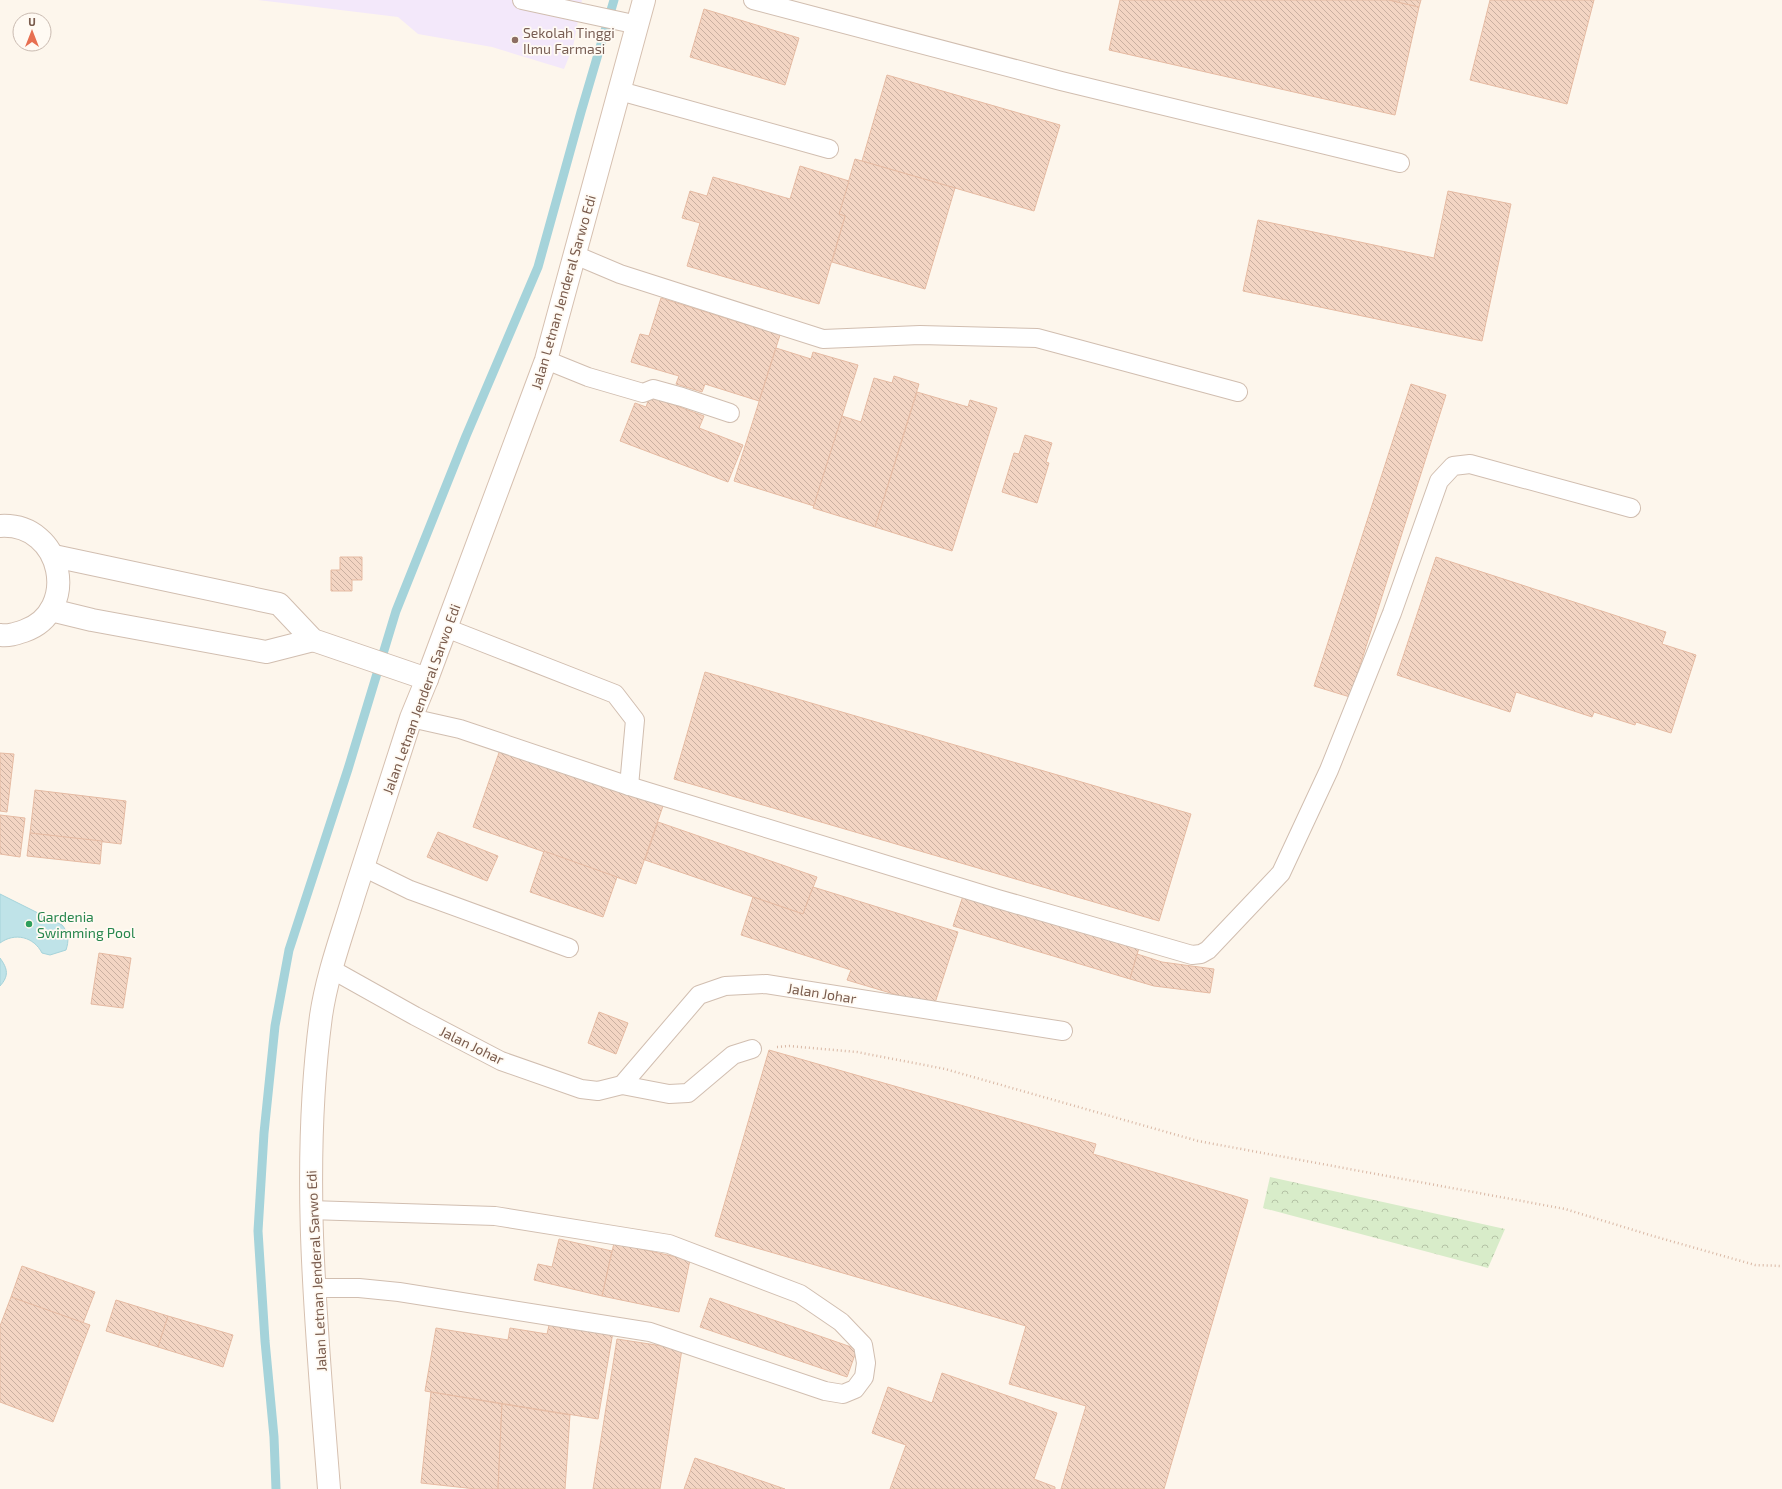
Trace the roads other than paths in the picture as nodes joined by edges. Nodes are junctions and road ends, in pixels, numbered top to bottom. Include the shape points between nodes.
1 (522, 0) edge
2 (644, 0) edge
3 (753, 0) edge
4 (638, 25) junction
5 (620, 91) junction
6 (829, 149) dead end
7 (1400, 163) dead end
8 (575, 255) junction
9 (546, 360) junction
10 (1238, 392) dead end
11 (730, 413) dead end
12 (1630, 508) dead end
13 (0, 526) edge
14 (54, 556) junction
15 (51, 610) junction
16 (446, 628) junction
17 (0, 635) edge
18 (312, 640) junction
19 (427, 679) junction
20 (411, 718) junction
21 (629, 786) junction
22 (363, 867) junction
23 (569, 948) dead end
24 (331, 969) junction
25 (1063, 1031) dead end
26 (752, 1049) road end
27 (622, 1085) junction
28 (310, 1210) junction
29 (314, 1288) junction
30 (329, 1489) edge

1 - 4 lane
2 - 4 main road, Jalan Letnan Jenderal Sarwo Edi
3 - 7 lane via 1062,81
4 - 5 main road, Jalan Letnan Jenderal Sarwo Edi
5 - 6 lane
5 - 8 main road, Jalan Letnan Jenderal Sarwo Edi
8 - 9 main road, Jalan Letnan Jenderal Sarwo Edi
8 - 10 lane via 620,274 823,339 920,335 1037,338
9 - 11 lane via 588,377 643,393 653,389
9 - 16 main road, Jalan Letnan Jenderal Sarwo Edi
12 - 21 lane via 1470,464 1453,466 1439,481 1392,613 1329,770 1281,873 1208,950 1201,954 1192,955 1013,903
13 - 14 main road via 13,526 37,536
14 - 15 main road via 59,584
14 - 18 main road via 279,604
15 - 17 main road via 32,628 8,636
15 - 18 main road via 266,652
16 - 19 main road, Jalan Letnan Jenderal Sarwo Edi
16 - 21 lane via 615,694 635,720
18 - 19 main road
19 - 20 main road, Jalan Letnan Jenderal Sarwo Edi
20 - 21 lane via 460,729
20 - 22 main road, Jalan Letnan Jenderal Sarwo Edi
22 - 23 lane via 410,890
22 - 24 main road, Jalan Letnan Jenderal Sarwo Edi
24 - 27 lane, Jalan Johar via 501,1061 581,1089 598,1091
24 - 28 main road, Jalan Letnan Jenderal Sarwo Edi via 321,1015 312,1108
25 - 27 lane, Jalan Johar via 766,984 725,986 698,995
26 - 27 lane, Jalan Johar via 733,1055 688,1094 669,1094
28 - 29 main road, Jalan Letnan Jenderal Sarwo Edi
28 - 29 lane via 495,1216 669,1244 800,1294 841,1322 863,1346 866,1363 864,1377 855,1389 843,1394 825,1391 650,1332 398,1292 359,1288
29 - 30 main road, Jalan Letnan Jenderal Sarwo Edi

